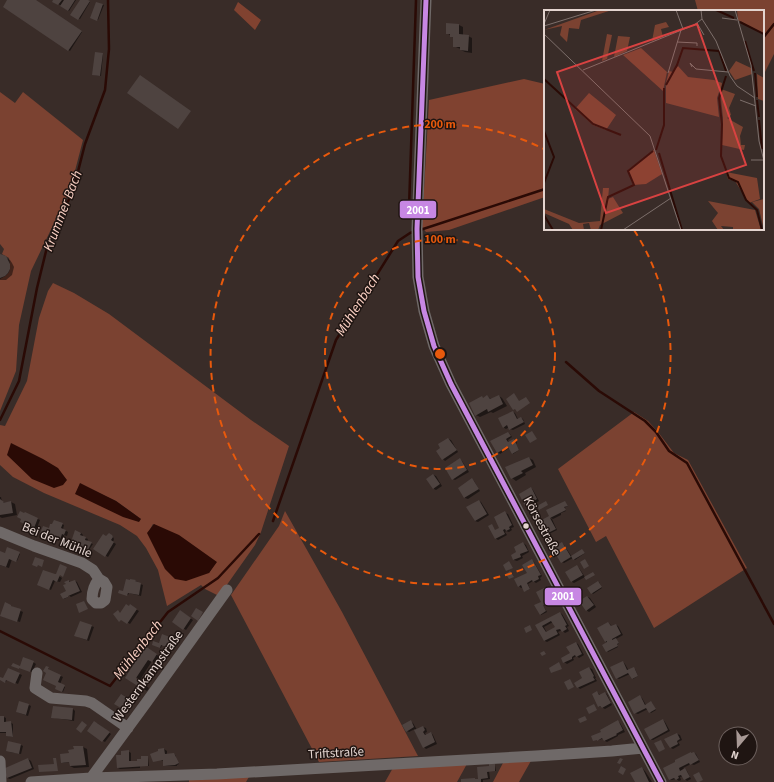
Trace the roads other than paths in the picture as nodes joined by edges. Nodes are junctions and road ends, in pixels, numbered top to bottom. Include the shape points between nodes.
1 (426, 0) edge
2 (0, 532) edge
3 (99, 579) dead end
4 (227, 590) dead end
5 (37, 672) dead end
6 (128, 728) junction
7 (643, 748) junction
8 (0, 761) edge
9 (91, 778) junction
10 (78, 781) edge
11 (0, 782) edge
12 (30, 782) edge
13 (661, 782) edge

1 - 7 street, Körsestraße via 417,231 418,277 434,346 451,384
2 - 3 street, Bei der Mühle via 82,563 93,570
4 - 6 street, Westernkampstraße
5 - 6 street via 35,688 51,698 92,703
6 - 9 street, Westernkampstraße
7 - 9 street, Triftstraße via 217,774
7 - 13 street, Körsestraße
8 - 11 street
9 - 10 street, Triftstraße
10 - 12 street, Triftstraße

